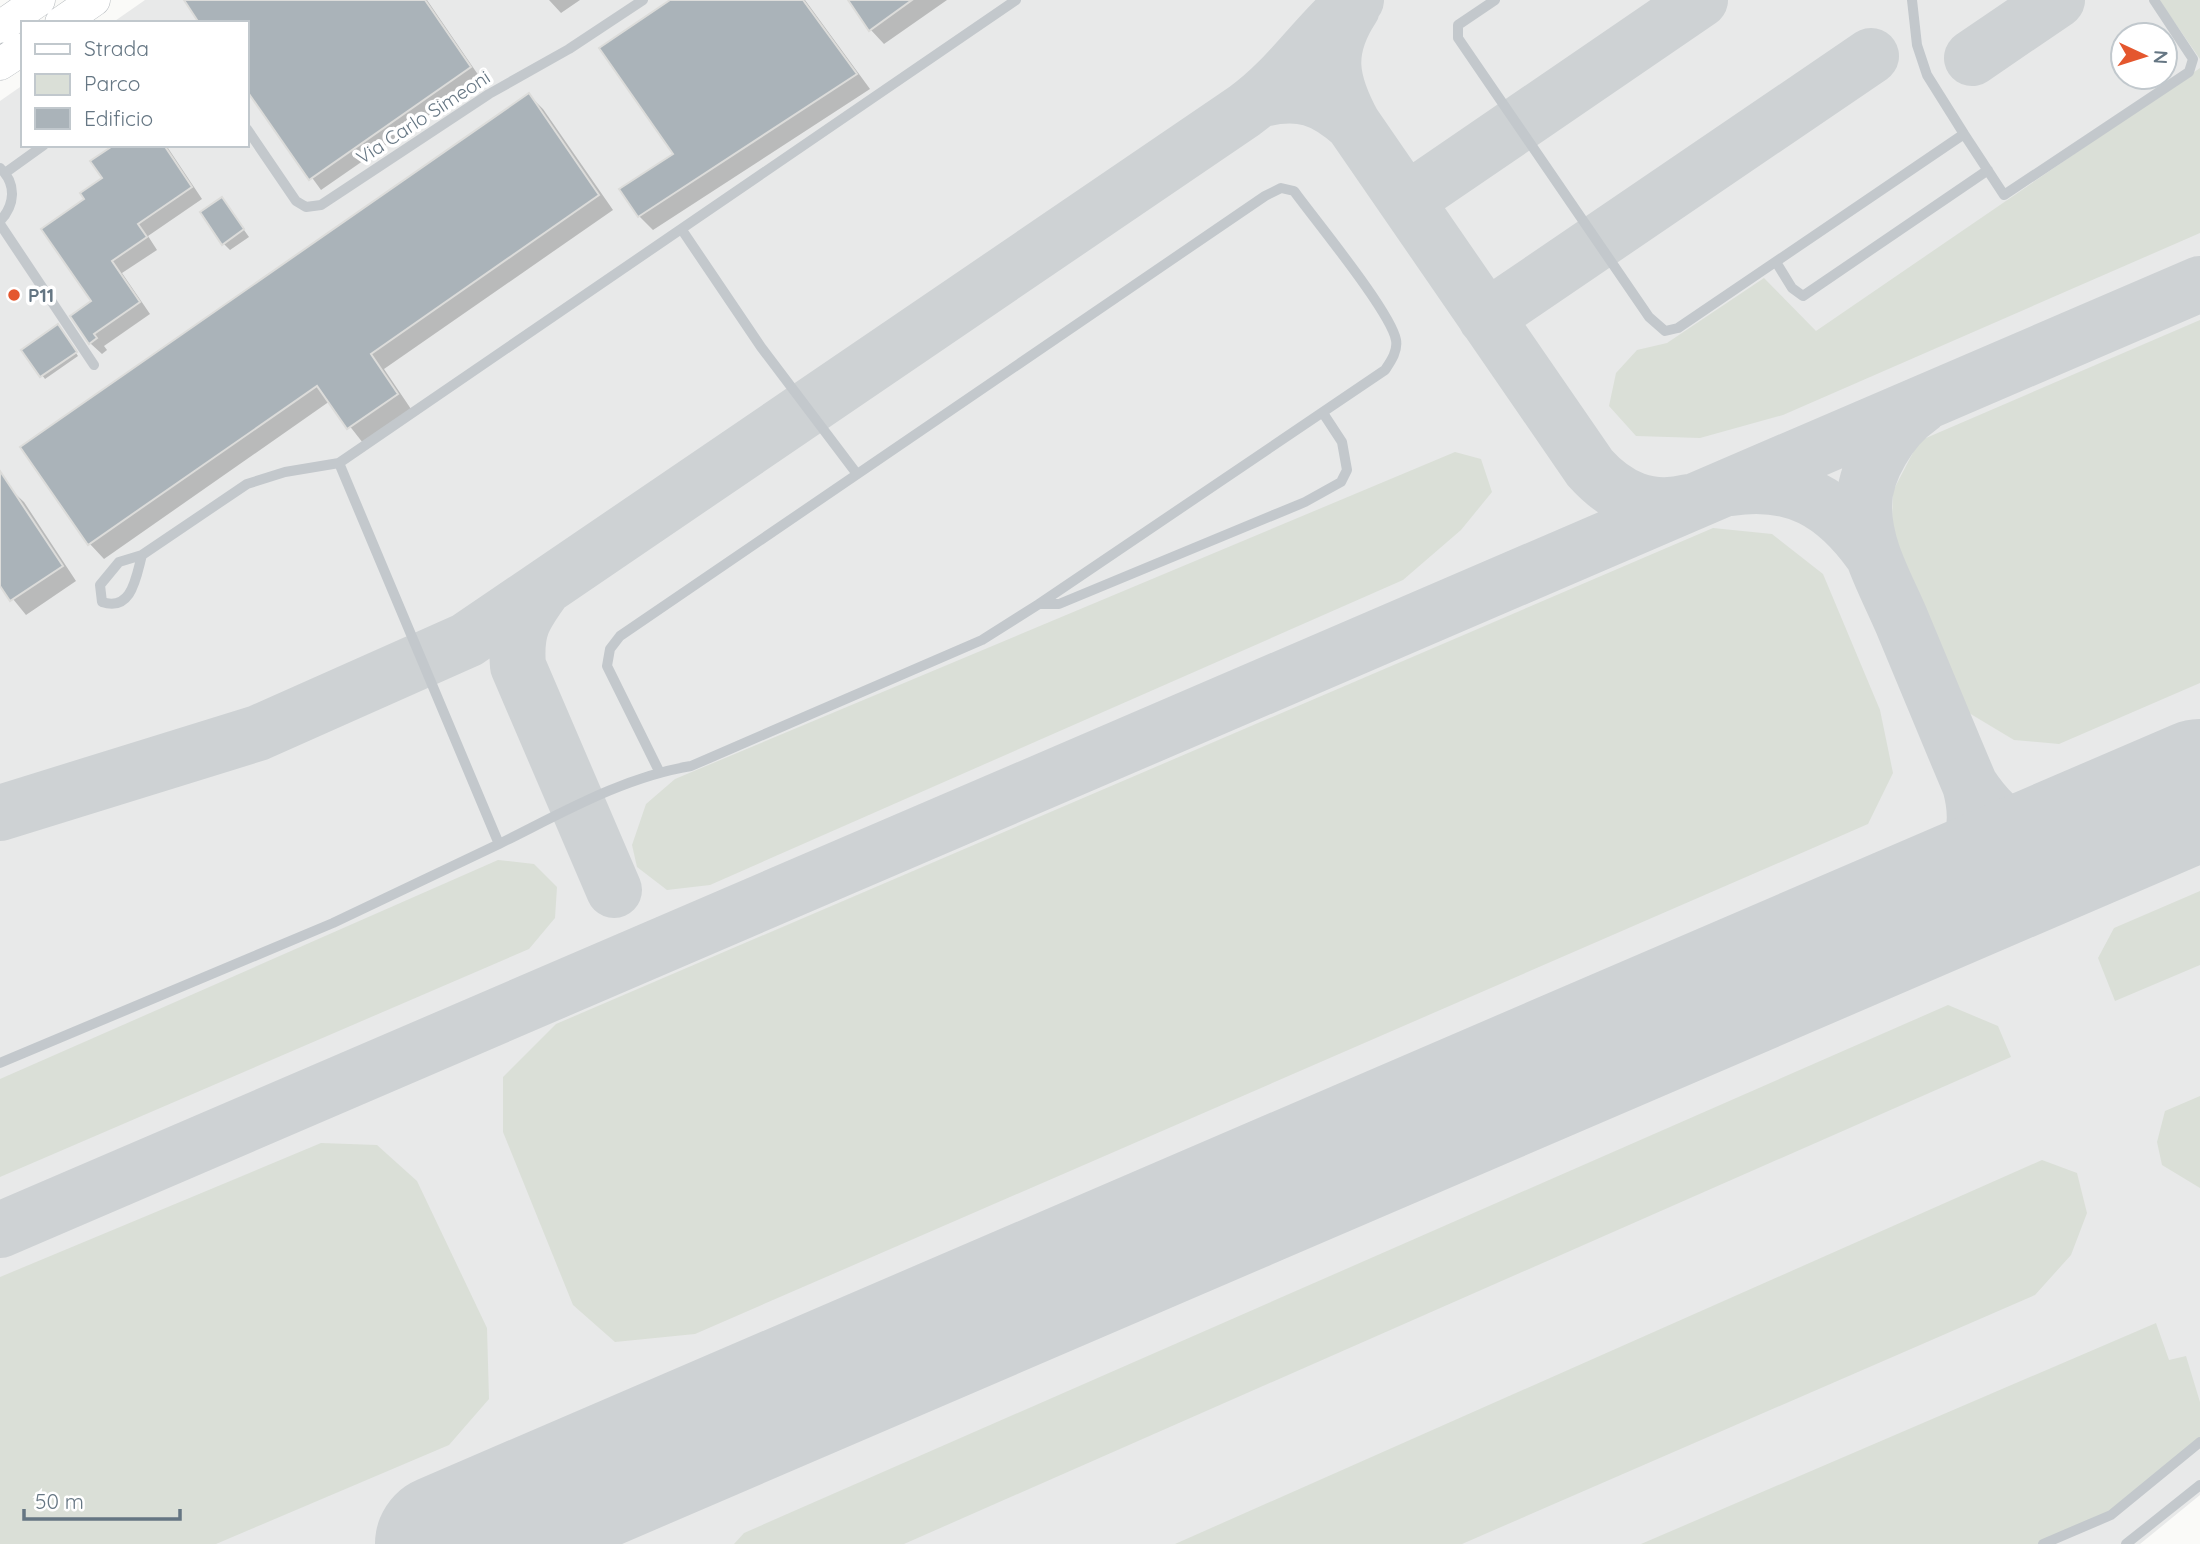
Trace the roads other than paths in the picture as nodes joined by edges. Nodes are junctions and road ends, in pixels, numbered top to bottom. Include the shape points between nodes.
1 (39, 0) edge
2 (94, 0) edge
3 (643, 0) edge
4 (1016, 0) edge
5 (1495, 0) edge
6 (1912, 0) edge
7 (2154, 0) edge
8 (64, 21) edge
9 (0, 27) edge
10 (21, 50) edge
11 (0, 64) edge
12 (248, 130) edge
13 (1964, 134) junction
14 (41, 147) edge
15 (1988, 170) junction
16 (3, 171) edge
17 (0, 223) edge
18 (682, 230) junction
19 (1776, 262) junction
20 (94, 365) dead end
21 (1323, 413) junction
22 (339, 463) junction
23 (857, 474) junction
24 (142, 555) junction
25 (1039, 604) junction
26 (659, 771) junction
27 (499, 844) junction
28 (0, 1063) edge
29 (2200, 1442) edge
30 (2200, 1485) edge
31 (2043, 1544) edge
32 (2126, 1544) edge

1 - 9 main road
2 - 8 main road
3 - 12 lane, Via Carlo Simeoni via 569,49 489,93 321,205 306,207 296,201
4 - 18 lane
5 - 19 lane via 1458,26 1458,38 1649,317 1665,331 1678,328
6 - 13 lane via 1917,45 1927,75
7 - 15 lane via 2193,59 2189,72 2004,195
10 - 11 main road
13 - 15 lane
13 - 19 lane
14 - 16 lane
15 - 19 lane via 1803,296 1792,288
16 - 17 lane via 13,193
17 - 20 lane
18 - 22 lane
18 - 23 lane via 761,347
21 - 23 lane via 1385,370 1396,340 1384,314 1294,191 1281,188
21 - 25 lane
21 - 25 lane via 1342,442 1347,470 1340,482 1305,502 1112,583 1059,604
22 - 24 lane via 247,484
22 - 27 lane
23 - 26 lane via 620,636 610,649 607,666 613,682
24 - 24 lane via 119,562 100,585 102,602 123,603
25 - 26 lane via 982,640 691,766
26 - 27 lane
27 - 28 lane via 333,923
29 - 31 lane via 2111,1515
30 - 32 lane

